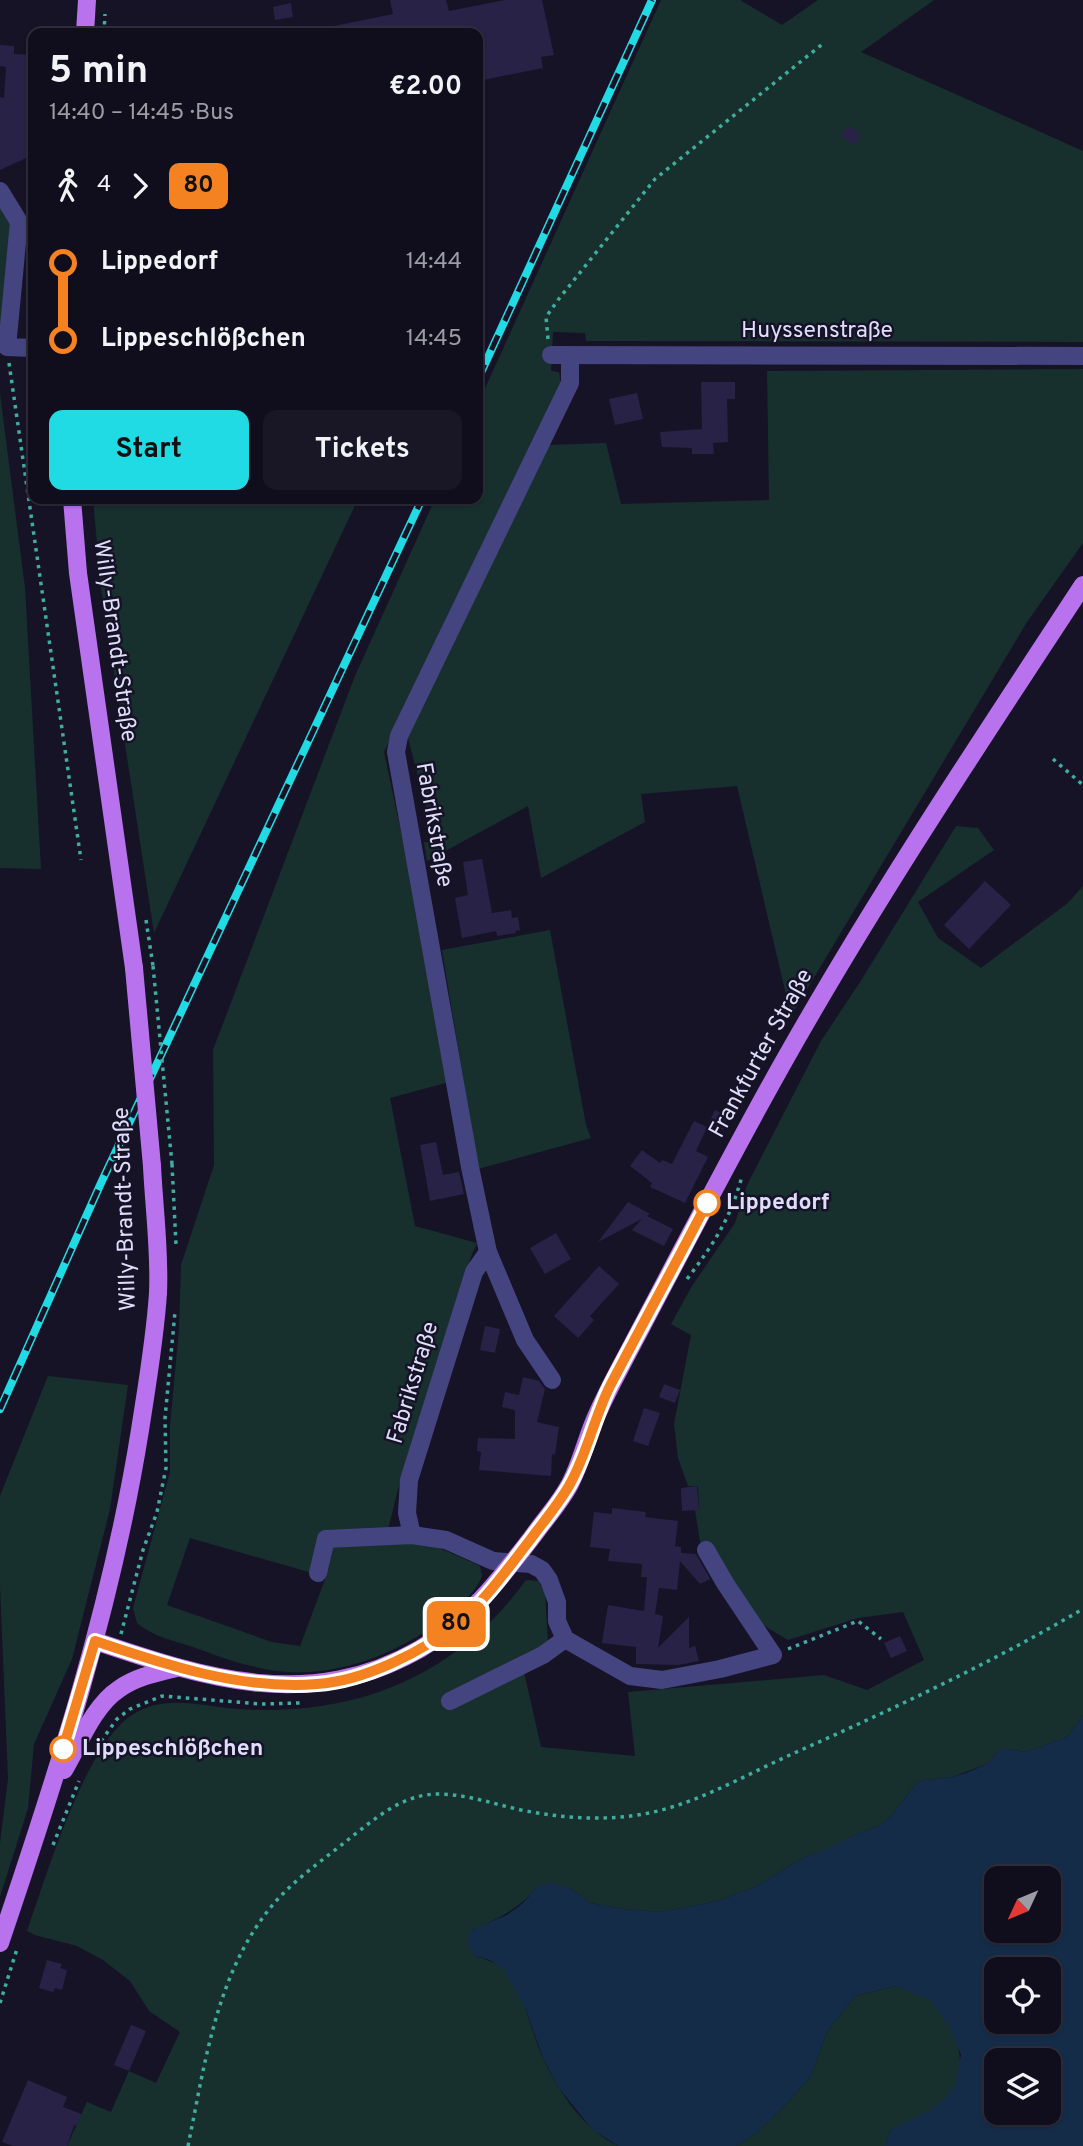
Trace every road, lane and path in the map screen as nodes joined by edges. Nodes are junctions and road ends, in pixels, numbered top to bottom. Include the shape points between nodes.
1 (87, 0) edge
2 (85, 28) edge
3 (825, 42) dead end
4 (0, 191) edge
5 (7, 347) junction
6 (28, 348) edge
7 (551, 355) joint
8 (569, 355) junction
9 (1083, 356) edge
10 (28, 495) edge
11 (29, 504) edge
12 (72, 504) edge
13 (1083, 585) edge
14 (1054, 759) dead end
15 (1083, 785) edge
16 (80, 860) dead end
17 (153, 966) dead end
18 (172, 1164) dead end
19 (488, 1252) junction
20 (552, 1380) dead end
21 (412, 1535) junction
22 (706, 1550) dead end
23 (513, 1562) junction
24 (318, 1573) dead end
25 (1083, 1609) edge
26 (565, 1639) junction
27 (881, 1639) dead end
28 (95, 1641) junction
29 (773, 1655) junction
30 (176, 1668) junction
31 (450, 1702) dead end
32 (130, 1709) dead end
33 (98, 1746) dead end
34 (82, 1775) dead end
35 (53, 1788) junction
36 (49, 1853) dead end
37 (20, 1940) dead end
38 (0, 1943) edge
39 (0, 2003) edge
40 (188, 2146) edge

1 - 2 main road
3 - 7 path via 655,179 546,317
4 - 5 street via 19,222
5 - 6 street
5 - 10 path
7 - 8 street, Huyssenstraße
8 - 9 street, Huyssenstraße
8 - 19 street, Fabrikstraße via 570,383 396,752
11 - 16 path
12 - 28 main road, Willy-Brandt-Straße, bridge via 78,573 134,968 158,1292 149,1376 117,1556
13 - 23 main road, Frankfurter Straße via 861,927 782,1063 618,1372 571,1483
14 - 15 path
17 - 18 path, bridge
19 - 20 street, Fabrikstraße via 525,1340
19 - 21 street, Fabrikstraße via 474,1272 410,1480 407,1513
21 - 23 street via 446,1540 493,1561
21 - 24 street via 326,1539
22 - 29 street
23 - 26 street via 531,1564 549,1580
23 - 30 main road, Frankfurter Straße via 460,1622 422,1648 376,1670 320,1684 291,1685
25 - 40 path via 864,1723 662,1810 609,1820 567,1818 468,1796 438,1794 397,1805 299,1879 252,1932 234,1964 223,1998
26 - 29 street via 630,1676 662,1680
26 - 31 street
27 - 29 path via 858,1621
28 - 30 main road, Frankfurter Straße
28 - 35 main road, Willy-Brandt-Straße
30 - 35 main road via 136,1679 117,1690 99,1710
32 - 33 path
34 - 36 path
35 - 38 main road, Willy-Brandt-Straße
37 - 39 path

